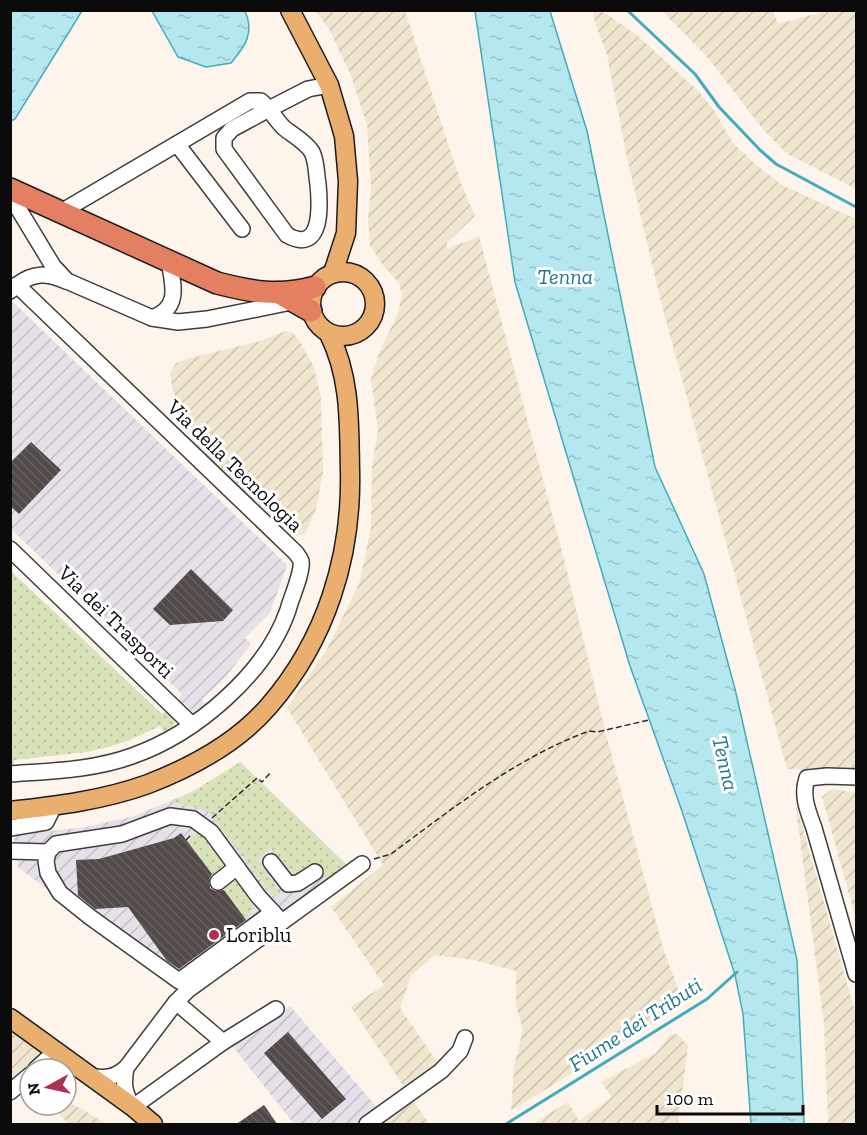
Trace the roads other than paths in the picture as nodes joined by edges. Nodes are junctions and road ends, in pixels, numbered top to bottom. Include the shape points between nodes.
1 (290, 10) edge
2 (329, 85) junction
3 (269, 110) junction
4 (177, 144) junction
5 (10, 189) edge
6 (10, 195) edge
7 (61, 212) junction
8 (242, 229) dead end
9 (346, 233) junction
10 (169, 261) junction
11 (333, 273) junction
12 (355, 274) junction
13 (67, 281) junction
14 (315, 287) junction
15 (14, 288) edge
16 (296, 302) junction
17 (152, 318) junction
18 (360, 332) junction
19 (329, 334) junction
20 (346, 380) junction
21 (10, 549) edge
22 (192, 725) junction
23 (10, 774) edge
24 (856, 777) edge
25 (54, 806) junction
26 (10, 811) edge
27 (10, 828) edge
28 (10, 851) edge
29 (48, 852) junction
30 (271, 862) dead end
31 (362, 864) road end
32 (237, 867) junction
33 (315, 872) dead end
34 (218, 882) dead end
35 (298, 883) junction
36 (312, 901) junction
37 (278, 917) junction
38 (856, 974) edge
39 (183, 985) junction
40 (176, 1002) junction
41 (276, 1009) dead end
42 (10, 1018) edge
43 (465, 1038) dead end
44 (223, 1042) junction
45 (56, 1051) junction
46 (49, 1057) edge
47 (121, 1080) junction
48 (133, 1107) junction
49 (153, 1125) edge
50 (367, 1125) edge

1 - 2 main road
2 - 3 street via 308,89
2 - 9 main road via 348,159
3 - 3 street via 232,129 224,138 224,149 287,235 305,239 318,224 315,160 311,150
3 - 4 street via 261,101 250,101
4 - 7 street
4 - 8 street
5 - 7 highway
6 - 13 street via 53,266
7 - 10 highway
9 - 11 main road
9 - 12 main road
10 - 16 highway via 217,283
10 - 17 street via 172,301 161,315
11 - 12 main road
11 - 14 main road
12 - 18 main road via 370,287 375,306 368,325
13 - 15 street via 39,274 27,277
13 - 17 street
14 - 16 highway
14 - 16 main road via 310,303
15 - 22 street, Via della Tecnologia via 301,561 284,619 265,652 245,679
16 - 17 street via 207,320 178,322
16 - 19 main road
18 - 19 main road via 340,337
18 - 20 main road via 353,344
19 - 20 main road
20 - 25 main road via 348,536 322,622 295,670 268,706 235,737 194,764 147,784
21 - 22 street, Via dei Trasporti
22 - 23 street, Via della Tecnologia via 165,742 101,765
24 - 38 street via 807,778 803,790
25 - 26 main road
25 - 27 street via 46,822
28 - 29 street
29 - 32 street via 56,844 122,834 170,816 193,819 203,825
29 - 39 street via 48,873 60,893
30 - 35 street via 288,884
31 - 36 street
32 - 34 street
32 - 37 street
33 - 35 street
35 - 36 street
36 - 37 street
37 - 39 street
39 - 40 street
40 - 44 street
40 - 47 street
41 - 44 street
42 - 45 main road
43 - 50 street via 460,1051 447,1065
44 - 48 street
45 - 46 street
45 - 47 main road via 90,1076
47 - 48 main road
48 - 49 main road

